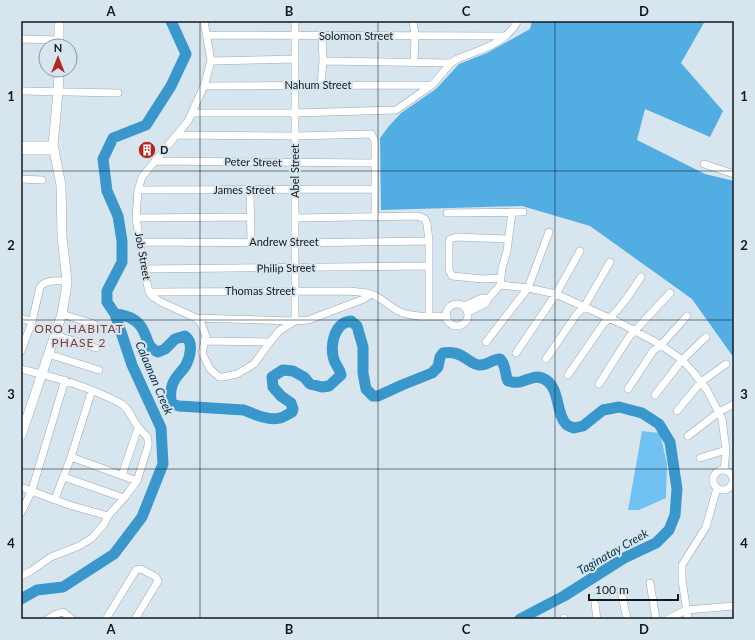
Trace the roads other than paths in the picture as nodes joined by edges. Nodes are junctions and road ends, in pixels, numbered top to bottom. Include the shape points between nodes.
1 (59, 21) edge
2 (204, 21) edge
3 (295, 21) edge
4 (413, 21) edge
5 (518, 21) edge
6 (206, 35) junction
7 (295, 35) junction
8 (415, 35) junction
9 (322, 36) junction
10 (506, 36) junction
11 (59, 38) edge
12 (21, 39) edge
13 (38, 41) edge
14 (295, 59) junction
15 (211, 61) junction
16 (324, 61) junction
17 (414, 62) junction
18 (451, 63) junction
19 (59, 78) edge
20 (321, 85) junction
21 (432, 85) junction
22 (204, 86) junction
23 (295, 86) junction
24 (21, 91) edge
25 (58, 92) junction
26 (118, 93) dead end
27 (192, 113) junction
28 (295, 113) junction
29 (177, 135) junction
30 (295, 136) junction
31 (21, 145) edge
32 (54, 148) junction
33 (21, 151) edge
34 (154, 161) junction
35 (294, 162) junction
36 (375, 163) junction
37 (704, 164) dead end
38 (734, 174) edge
39 (21, 179) edge
40 (42, 180) dead end
41 (375, 189) junction
42 (138, 190) junction
43 (250, 190) junction
44 (294, 190) junction
45 (512, 212) junction
46 (523, 212) dead end
47 (447, 213) dead end
48 (375, 216) junction
49 (251, 217) junction
50 (136, 218) junction
51 (295, 218) junction
52 (549, 232) dead end
53 (508, 239) junction
54 (429, 241) junction
55 (140, 242) junction
56 (251, 242) junction
57 (295, 243) junction
58 (580, 251) dead end
59 (610, 262) dead end
60 (429, 266) junction
61 (295, 268) junction
62 (144, 269) junction
63 (641, 277) dead end
64 (67, 281) junction
65 (501, 282) junction
66 (528, 288) junction
67 (349, 290) junction
68 (295, 291) junction
69 (149, 292) junction
70 (670, 293) dead end
71 (371, 294) junction
72 (556, 294) junction
73 (348, 305) junction
74 (584, 308) junction
75 (466, 309) junction
76 (62, 314) junction
77 (429, 316) junction
78 (447, 316) junction
79 (687, 316) dead end
80 (21, 318) edge
81 (196, 318) junction
82 (610, 318) junction
83 (295, 321) junction
84 (32, 322) junction
85 (94, 324) dead end
86 (635, 331) junction
87 (55, 335) junction
88 (706, 337) dead end
89 (204, 341) junction
90 (270, 342) junction
91 (486, 342) dead end
92 (661, 345) junction
93 (96, 348) dead end
94 (21, 351) edge
95 (516, 353) dead end
96 (48, 354) junction
97 (546, 359) dead end
98 (682, 360) junction
99 (726, 364) dead end
100 (21, 369) edge
101 (99, 370) dead end
102 (42, 374) junction
103 (568, 375) dead end
104 (64, 380) junction
105 (701, 382) junction
106 (599, 384) dead end
107 (628, 389) dead end
108 (92, 390) junction
109 (655, 395) dead end
110 (734, 404) edge
111 (677, 411) dead end
112 (719, 412) junction
113 (138, 428) junction
114 (21, 436) edge
115 (688, 436) dead end
116 (734, 444) edge
117 (725, 447) junction
118 (71, 457) junction
119 (700, 458) dead end
120 (724, 470) junction
121 (122, 475) junction
122 (64, 477) junction
123 (734, 477) edge
124 (137, 481) junction
125 (21, 487) edge
126 (717, 488) junction
127 (32, 490) junction
128 (124, 498) junction
129 (55, 499) junction
130 (21, 513) edge
131 (108, 516) junction
132 (21, 576) edge
133 (650, 582) dead end
134 (621, 591) dead end
135 (595, 604) dead end
136 (734, 606) edge
137 (686, 610) junction
138 (48, 619) edge
139 (72, 619) edge
140 (106, 619) edge
141 (135, 619) edge
142 (597, 619) edge
143 (627, 619) edge
144 (656, 619) edge
145 (668, 619) edge
146 (688, 619) edge

1 - 11 street
2 - 6 street, Job Street
3 - 7 street, Abel Street
4 - 8 street
5 - 10 street
6 - 7 street, Solomon Street
6 - 15 street, Job Street
7 - 9 street, Solomon Street
7 - 14 street, Abel Street
8 - 9 street, Solomon Street
8 - 10 street, Solomon Street
8 - 17 street
9 - 16 street
10 - 18 street via 495,44
12 - 13 street
14 - 15 street
14 - 23 street, Abel Street
15 - 22 street, Job Street
16 - 17 street
16 - 20 street
17 - 18 street
18 - 21 street
19 - 25 street
20 - 21 street, Nahum Street
20 - 23 street, Nahum Street
21 - 28 street via 396,110
22 - 23 street, Nahum Street
22 - 27 street, Job Street
23 - 28 street, Abel Street
24 - 25 street
25 - 26 street
25 - 32 street
27 - 28 street
27 - 29 street, Job Street
28 - 30 street, Abel Street
29 - 30 street
29 - 34 street, Job Street
30 - 35 street, Abel Street
30 - 36 street via 370,134 374,141
31 - 32 street
32 - 33 street
32 - 64 street via 59,173
34 - 35 street, Peter Street
34 - 42 street, Job Street via 142,177
35 - 36 street, Peter Street
35 - 44 street, Abel Street
36 - 41 street
37 - 38 street
39 - 40 street
41 - 44 street, James Street
41 - 48 street
42 - 43 street, James Street
42 - 50 street, Job Street
43 - 44 street, James Street
43 - 49 street
44 - 51 street, Abel Street
45 - 46 street
45 - 47 street
45 - 53 street
48 - 51 street
48 - 54 street via 418,216 425,219
49 - 50 street
49 - 56 street
50 - 55 street, Job Street
51 - 57 street, Abel Street
52 - 66 street
53 - 65 street
53 - 65 street via 457,237 450,239 449,242 449,270 452,276
54 - 57 street, Andrew Street
54 - 60 street
55 - 56 street, Andrew Street
55 - 62 street, Job Street
56 - 57 street, Andrew Street
57 - 61 street, Abel Street
58 - 72 street
59 - 74 street
60 - 61 street, Philip Street
60 - 77 street
61 - 62 street, Philip Street
61 - 68 street, Abel Street
62 - 69 street, Job Street
63 - 82 street
64 - 76 street
64 - 84 street via 47,282 40,287
65 - 66 street
65 - 75 street via 486,303
66 - 72 street
66 - 91 street
67 - 68 street, Thomas Street
67 - 71 street, Thomas Street
67 - 73 street
68 - 69 street, Thomas Street
68 - 83 street, Abel Street
69 - 81 street, Job Street via 161,302
70 - 86 street
71 - 73 street
71 - 77 street via 402,313 419,317
72 - 74 street
72 - 95 street
73 - 83 street via 308,320
74 - 82 street
74 - 97 street via 576,315
75 - 78 street via 454,304 448,309
75 - 78 street via 467,319 459,325 450,322
76 - 85 street
76 - 87 street
77 - 78 street
79 - 92 street
80 - 84 street
81 - 83 street
81 - 89 street via 204,330
82 - 86 street
82 - 103 street
83 - 90 street via 279,331
84 - 94 street
86 - 92 street
86 - 106 street
87 - 93 street
87 - 96 street
88 - 98 street
89 - 90 street
89 - 90 street via 202,353 210,369 219,377 237,374 254,364
92 - 98 street
92 - 107 street via 653,351
96 - 101 street
96 - 102 street
98 - 105 street
98 - 109 street
99 - 105 street
100 - 102 street
102 - 104 street
102 - 114 street
104 - 108 street
104 - 127 street
105 - 111 street
105 - 112 street
108 - 113 street via 123,406
108 - 118 street
110 - 112 street
112 - 115 street
112 - 117 street via 724,426
113 - 121 street
113 - 124 street via 148,437 148,446
116 - 117 street
117 - 119 street
117 - 120 street
118 - 121 street
118 - 122 street
120 - 123 street
120 - 126 street via 720,470 714,476 713,483
121 - 124 street
122 - 128 street
122 - 129 street
123 - 126 street via 728,489
124 - 128 street
125 - 127 street
126 - 137 street via 706,527 682,566
127 - 129 street
127 - 130 street
128 - 131 street
129 - 131 street
131 - 132 street via 92,538 51,557
133 - 144 street
134 - 143 street
135 - 142 street
136 - 137 street
137 - 145 street
137 - 146 street
138 - 139 street via 63,612
140 - 141 street via 136,570 141,568 158,581

